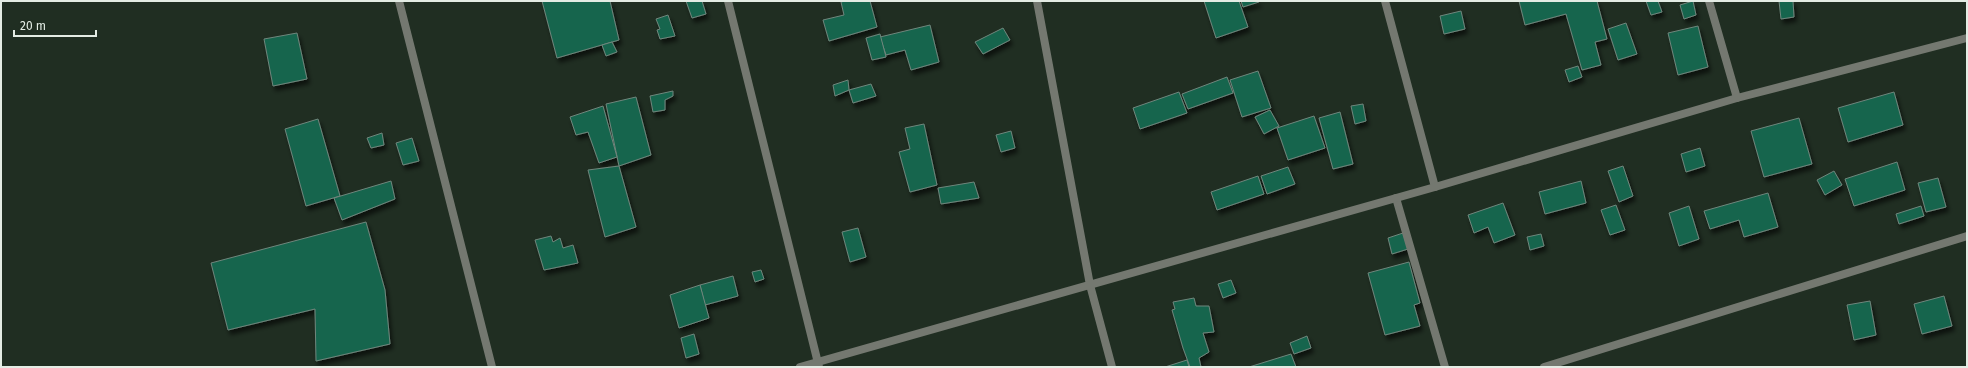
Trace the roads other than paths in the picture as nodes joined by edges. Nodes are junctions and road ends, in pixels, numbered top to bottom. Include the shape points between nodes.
1 (399, 1) edge
2 (728, 1) edge
3 (1037, 1) edge
4 (1385, 1) edge
5 (1709, 1) edge
6 (1967, 38) edge
7 (1737, 98) junction
8 (1435, 188) junction
9 (1396, 198) junction
10 (1967, 236) edge
11 (1090, 285) junction
12 (818, 365) edge
13 (492, 367) edge
14 (800, 367) edge
15 (1112, 367) edge
16 (1445, 367) edge
17 (1544, 367) edge

1 - 13 street
2 - 12 street
3 - 11 street
4 - 8 street
5 - 7 street
6 - 7 street
7 - 8 street
8 - 9 street
9 - 11 street
9 - 16 street
10 - 17 street
11 - 12 street
11 - 15 street
12 - 14 street

